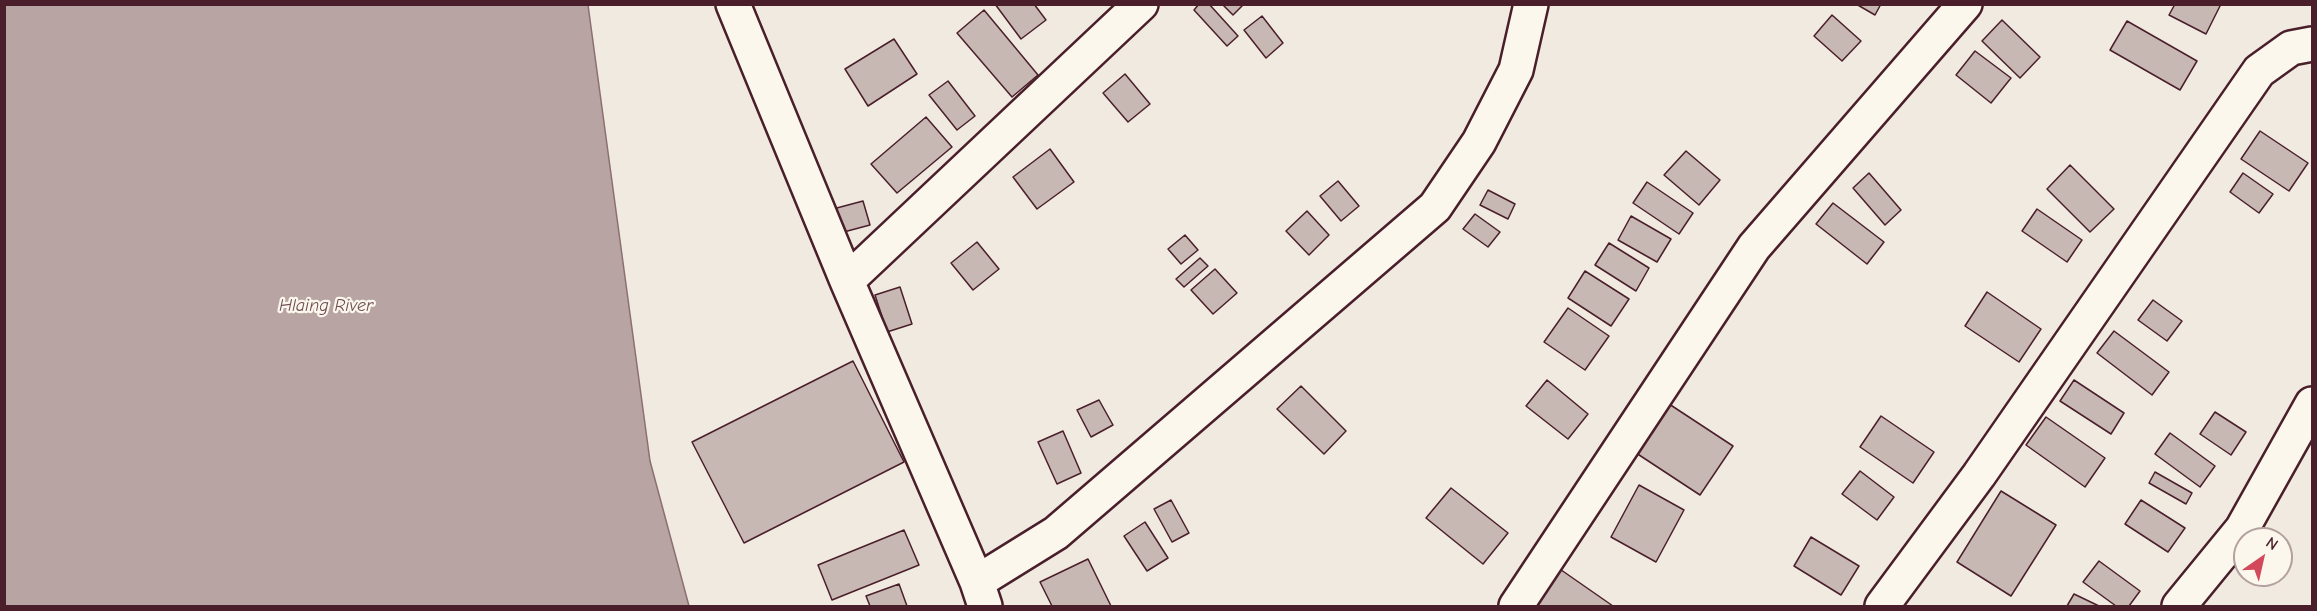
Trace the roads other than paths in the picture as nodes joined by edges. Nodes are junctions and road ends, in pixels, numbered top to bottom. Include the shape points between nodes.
1 (733, 4) edge
2 (1141, 4) edge
3 (1532, 4) edge
4 (1965, 4) edge
5 (2313, 44) edge
6 (846, 281) junction
7 (2313, 404) edge
8 (981, 594) edge
9 (1516, 606) edge
10 (1882, 606) edge
11 (2179, 606) edge

1 - 6 street
2 - 6 street
3 - 8 street via 1516,70 1479,142 1435,207
4 - 9 street via 1754,246
5 - 10 street via 2291,48 2259,71 1979,475
6 - 8 street
7 - 11 street via 2242,529

